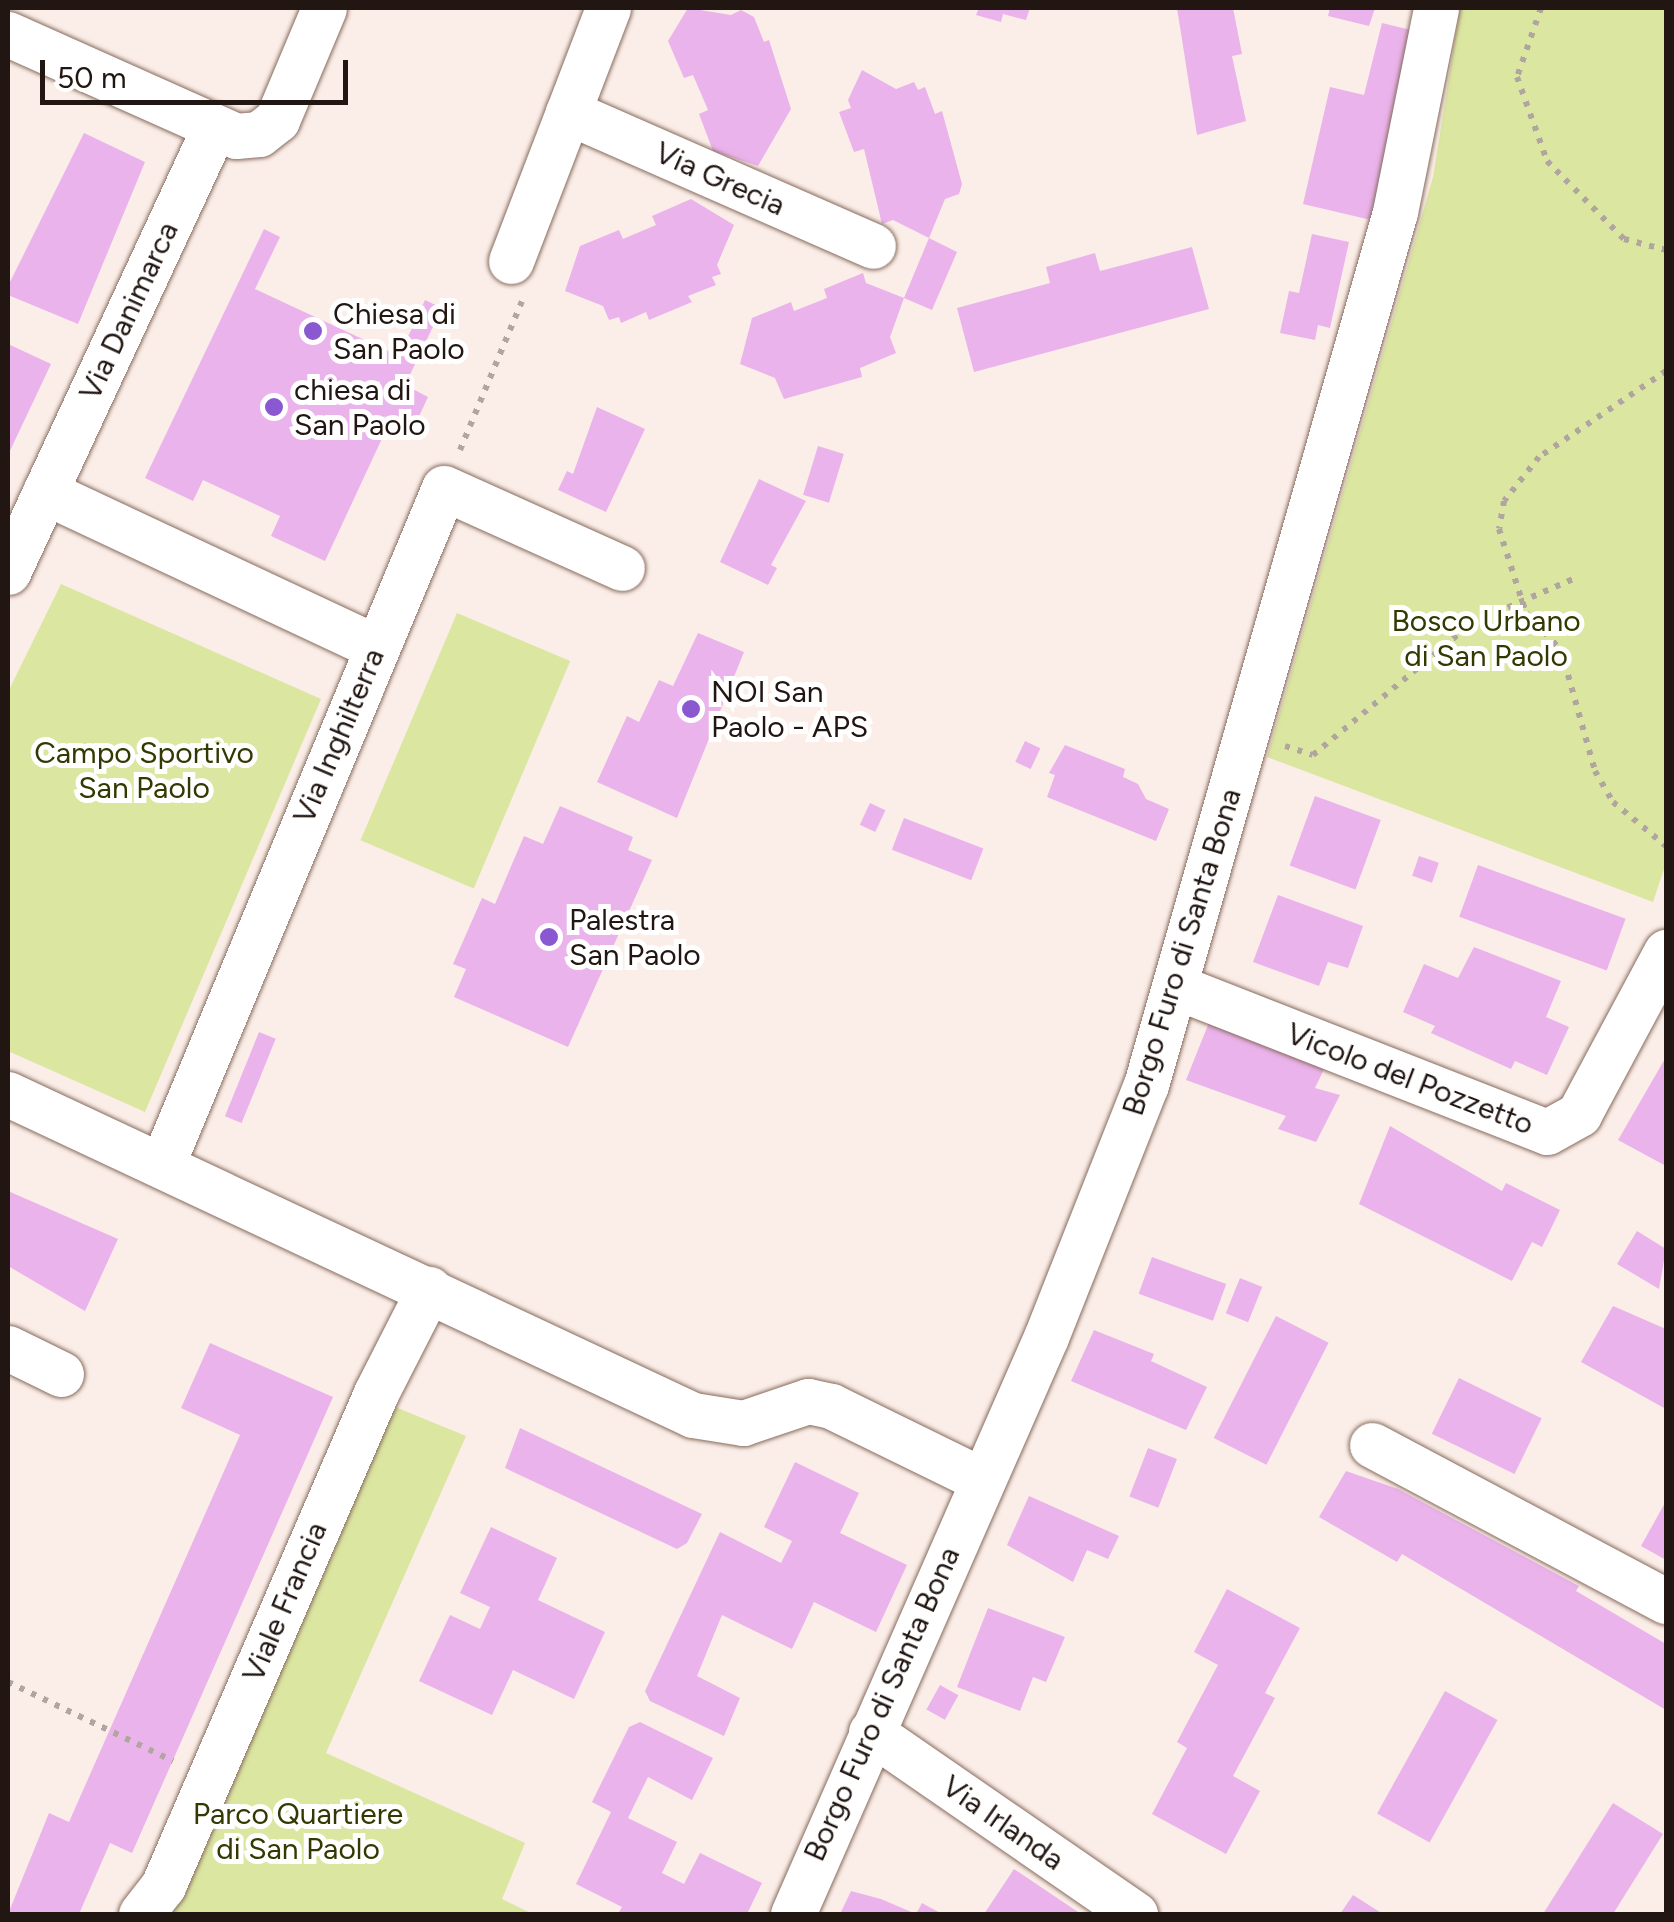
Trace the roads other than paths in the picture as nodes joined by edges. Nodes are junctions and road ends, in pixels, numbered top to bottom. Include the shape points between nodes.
1 (324, 8) edge
2 (608, 8) edge
3 (1436, 8) edge
4 (8, 34) edge
5 (568, 112) junction
6 (214, 129) junction
7 (873, 246) dead end
8 (512, 261) dead end
9 (45, 492) junction
10 (622, 568) dead end
11 (8, 572) edge
12 (376, 647) junction
13 (1666, 952) edge
14 (1177, 987) junction
15 (8, 1094) edge
16 (162, 1165) junction
17 (429, 1289) junction
18 (8, 1348) edge
19 (61, 1374) dead end
20 (1372, 1445) dead end
21 (982, 1480) junction
22 (1666, 1601) edge
23 (872, 1732) junction
24 (141, 1914) edge
25 (793, 1914) edge
26 (1135, 1914) edge

1 - 6 street via 277,120 259,134
2 - 5 street
3 - 14 street, Borgo Furo di Santa Bona via 1395,212
4 - 6 street
5 - 7 street, Via Grecia
5 - 8 street
6 - 9 street, Via Danimarca
9 - 11 street, Via Danimarca
9 - 12 street
10 - 12 street, Via Inghilterra via 444,488
12 - 16 street, Via Inghilterra
13 - 14 street, Vicolo del Pozzetto via 1579,1114 1547,1132
14 - 21 street, Borgo Furo di Santa Bona via 1114,1170
15 - 16 street
16 - 17 street
17 - 21 street via 693,1415 743,1422 808,1401 831,1406
17 - 24 street, Viale Francia via 376,1394 163,1886
18 - 19 street
20 - 22 street
21 - 23 street, Borgo Furo di Santa Bona
23 - 25 street, Borgo Furo di Santa Bona
23 - 26 street, Via Irlanda

